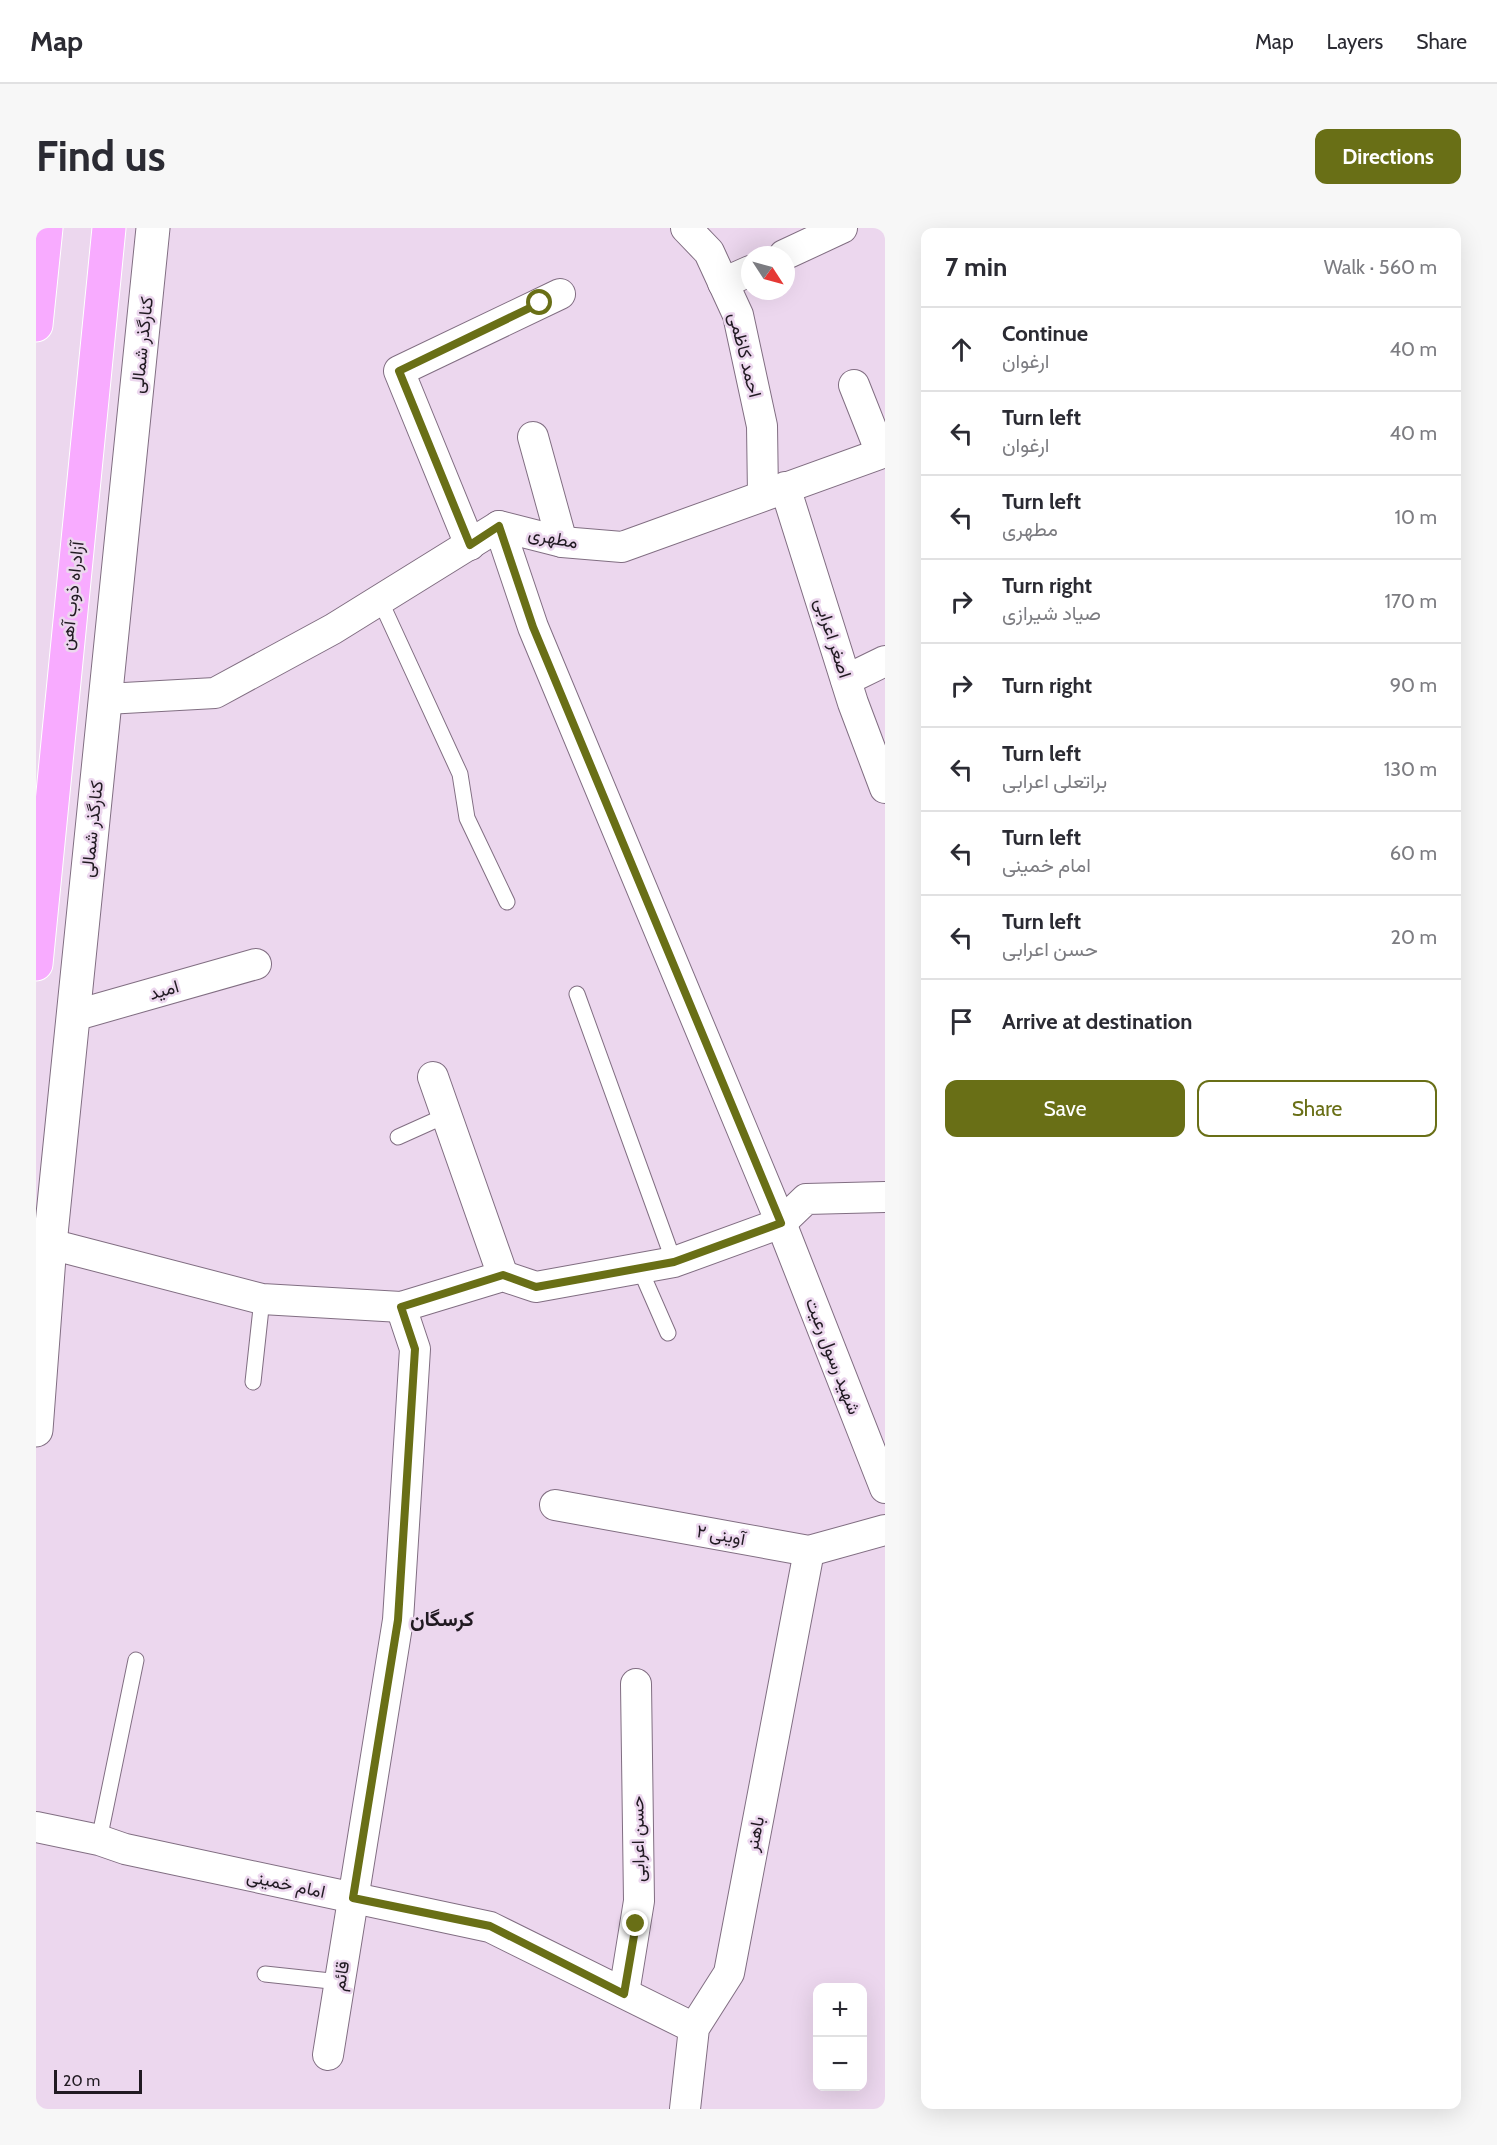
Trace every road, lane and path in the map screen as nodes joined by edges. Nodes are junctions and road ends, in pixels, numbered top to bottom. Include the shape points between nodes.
1 (46, 228) edge
2 (108, 228) edge
3 (153, 228) edge
4 (686, 228) edge
5 (842, 228) edge
6 (795, 250) edge
7 (737, 277) edge
8 (560, 294) dead end
9 (36, 325) edge
10 (854, 385) dead end
11 (533, 437) dead end
12 (883, 453) edge
13 (774, 491) junction
14 (499, 526) junction
15 (562, 542) junction
16 (470, 545) junction
17 (380, 600) junction
18 (885, 662) edge
19 (846, 680) junction
20 (106, 699) junction
21 (885, 788) edge
22 (507, 902) dead end
23 (36, 964) edge
24 (256, 964) dead end
25 (577, 994) dead end
26 (73, 1016) junction
27 (434, 1077) dead end
28 (447, 1115) junction
29 (398, 1137) dead end
30 (885, 1197) edge
31 (781, 1223) junction
32 (50, 1245) junction
33 (674, 1262) junction
34 (640, 1269) junction
35 (503, 1275) junction
36 (261, 1299) junction
37 (401, 1307) junction
38 (668, 1332) dead end
39 (253, 1382) dead end
40 (36, 1430) edge
41 (885, 1488) edge
42 (555, 1505) dead end
43 (885, 1530) edge
44 (809, 1551) junction
45 (136, 1660) dead end
46 (636, 1684) dead end
47 (36, 1827) edge
48 (99, 1840) junction
49 (353, 1898) junction
50 (265, 1974) dead end
51 (340, 1982) junction
52 (624, 1994) junction
53 (694, 2028) junction
54 (328, 2055) dead end
55 (685, 2109) edge

1 - 9 highway
2 - 23 highway, آزادراه ذوب آهن
3 - 20 main road, کنارگذر شمالی
4 - 7 street, احمد کاظمی
5 - 6 street
7 - 13 street, احمد کاظمی via 738,315
8 - 16 street via 399,371
10 - 12 street
11 - 15 street
12 - 13 street, مطهری
13 - 15 street, مطهری via 622,547
13 - 19 street, اصغر اعرابی
14 - 15 street, مطهری
14 - 16 street
14 - 31 street, شهید رسول رعیت via 533,627
16 - 17 street
17 - 20 street via 215,693
17 - 22 lane via 460,774 467,818
18 - 19 street
19 - 21 street, اصغر اعرابی
20 - 26 main road, کنارگذر شمالی
24 - 26 street, امید
25 - 33 lane
26 - 32 main road, کنارگذر شمالی
27 - 28 street
28 - 29 lane
28 - 35 street
30 - 31 street via 806,1199
31 - 33 street
31 - 41 street, شهید رسول رعیت
32 - 36 street
32 - 40 main road, کنارگذر شمالی
33 - 34 street
34 - 35 street via 536,1287
34 - 38 lane
35 - 37 street
36 - 37 street
36 - 39 lane
37 - 49 street, قائم via 415,1349 398,1620
42 - 44 street, آوینی ۲
43 - 44 street, آوینی ۲
44 - 53 street, باهنر via 729,1973
45 - 48 lane
46 - 52 street, حسن اعرابی via 639,1901
47 - 48 street, امام خمینی
48 - 49 street, امام خمینی via 125,1850
49 - 51 street, قائم
49 - 52 street, امام خمینی via 490,1926
50 - 51 lane
51 - 54 street, قائم
52 - 53 street, امام خمینی
53 - 55 street, باهنر

